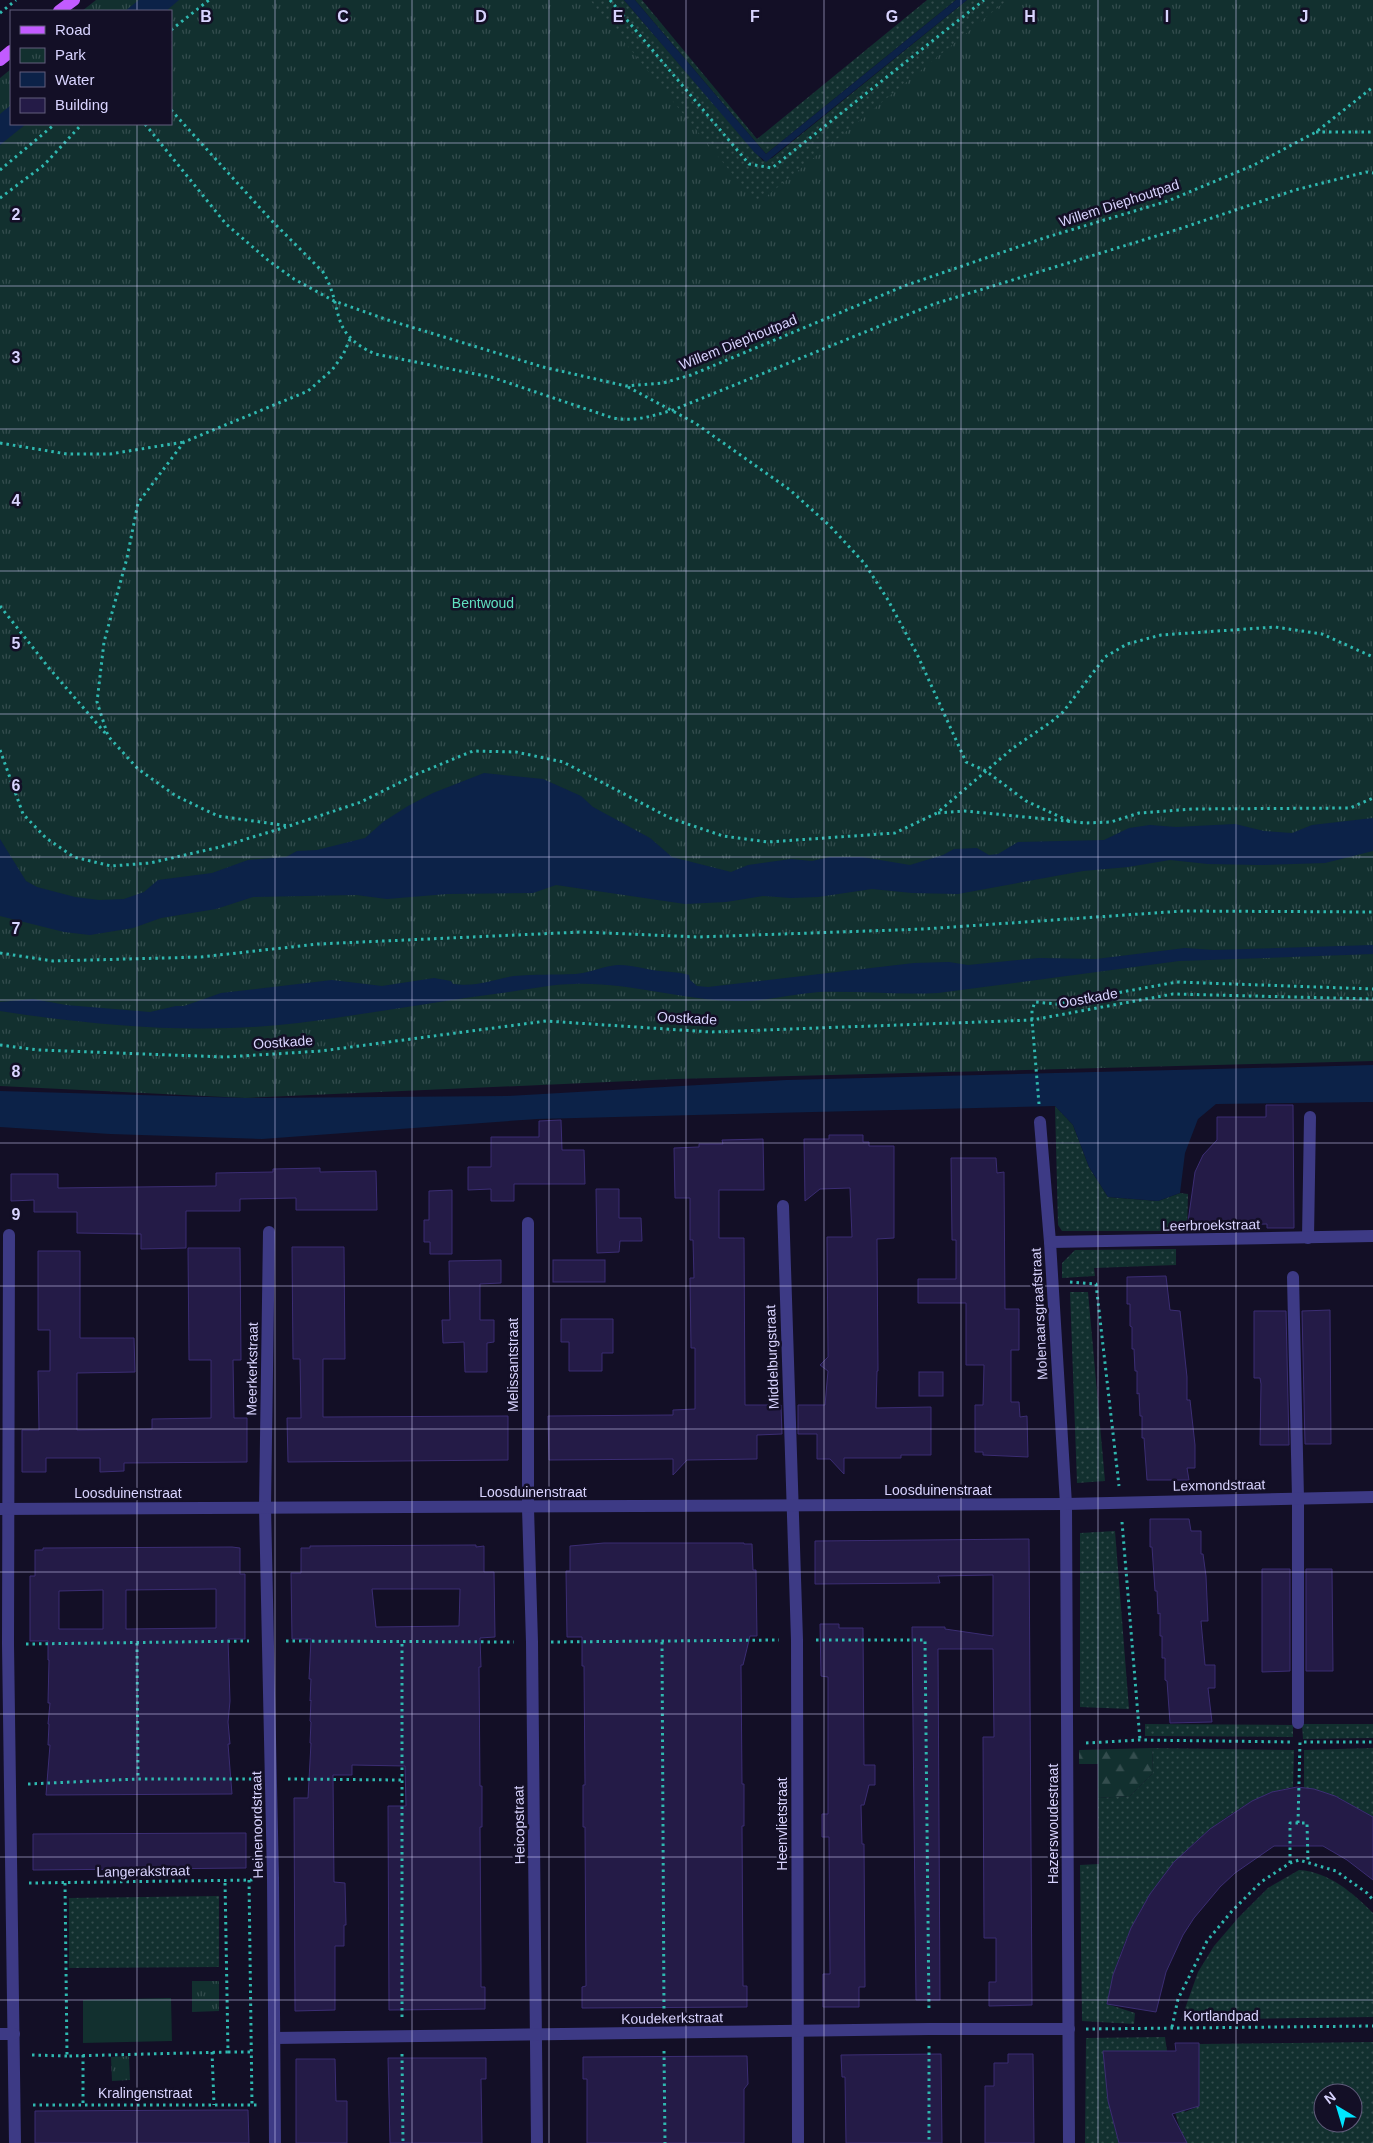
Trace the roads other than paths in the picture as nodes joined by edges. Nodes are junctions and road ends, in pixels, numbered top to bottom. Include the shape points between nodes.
1 (74, 0) edge
2 (61, 10) edge
3 (10, 52) edge
4 (0, 60) edge
5 (1310, 1117) dead end
6 (1040, 1122) road end
7 (783, 1206) dead end
8 (528, 1223) dead end
9 (269, 1232) dead end
10 (9, 1235) dead end
11 (1373, 1236) edge
12 (1308, 1238) junction
13 (1050, 1242) junction
14 (1293, 1277) dead end
15 (1373, 1497) edge
16 (1298, 1498) junction
17 (1066, 1504) junction
18 (792, 1506) junction
19 (265, 1507) junction
20 (528, 1508) junction
21 (4, 1509) edge
22 (1298, 1723) road end
23 (1069, 2029) junction
24 (797, 2031) junction
25 (0, 2034) edge
26 (14, 2034) junction
27 (536, 2034) junction
28 (275, 2038) junction
29 (15, 2143) edge
30 (275, 2143) edge
31 (537, 2143) edge
32 (798, 2143) edge
33 (1069, 2143) edge

1 - 2 main road
3 - 4 main road
5 - 12 street
6 - 13 street, Molenaarsgraafstraat
7 - 18 street, Middelburgstraat
8 - 20 street, Melissantstraat
9 - 19 street, Meerkerkstraat
10 - 21 street
11 - 12 street, Leerbroekstraat
12 - 13 street, Leerbroekstraat
13 - 17 street, Molenaarsgraafstraat
14 - 16 street
15 - 16 street, Lexmondstraat
16 - 17 street, Lexmondstraat
16 - 22 street
17 - 18 street, Loosduinenstraat
17 - 23 street, Hazerswoudestraat
18 - 20 street, Loosduinenstraat
18 - 24 street, Heenvlietstraat via 796,1640
19 - 20 street, Loosduinenstraat
19 - 21 street, Loosduinenstraat
19 - 28 street, Heinenoordstraat
20 - 27 street, Heicopstraat
21 - 26 street
23 - 24 street, Koudekerkstraat
23 - 33 street, Hazerswoudestraat
24 - 27 street, Koudekerkstraat
24 - 32 street, Heenvlietstraat
25 - 26 street
26 - 29 street
27 - 28 street, Koudekerkstraat
27 - 31 street, Heicopstraat
28 - 30 street, Heinenoordstraat

